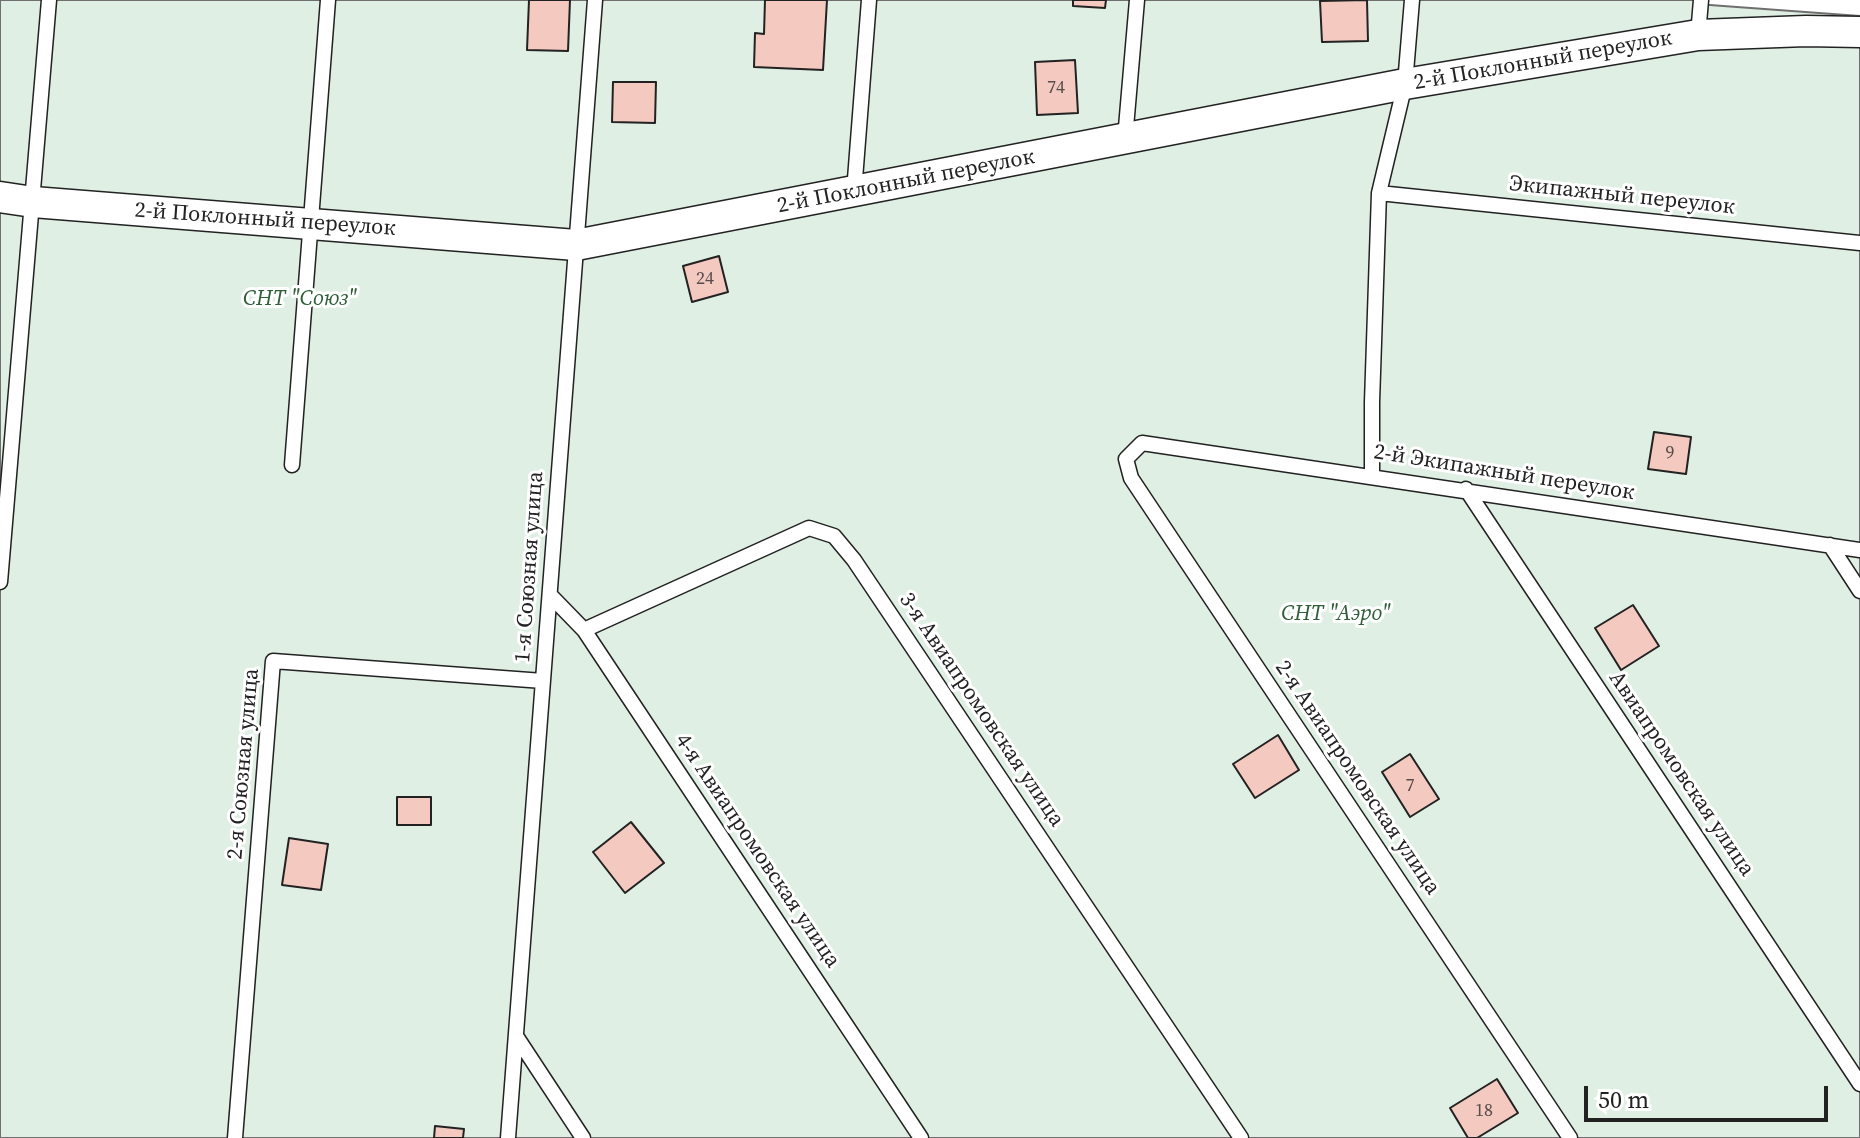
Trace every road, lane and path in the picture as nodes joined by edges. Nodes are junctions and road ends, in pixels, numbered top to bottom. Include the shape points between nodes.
1 (49, 0) edge
2 (328, 0) edge
3 (595, 0) edge
4 (869, 0) edge
5 (1137, 0) edge
6 (1412, 0) edge
7 (1701, 0) edge
8 (1860, 32) edge
9 (1698, 35) junction
10 (1405, 84) junction
11 (1125, 139) junction
12 (854, 192) junction
13 (1379, 193) junction
14 (0, 197) edge
15 (33, 202) junction
16 (310, 223) junction
17 (1860, 243) edge
18 (576, 245) junction
19 (1142, 443) joint
20 (292, 465) dead end
21 (1372, 475) junction
22 (1466, 489) junction
23 (1830, 545) junction
24 (1860, 550) edge
25 (0, 582) edge
26 (1860, 591) edge
27 (550, 595) junction
28 (584, 630) junction
29 (543, 681) junction
30 (516, 1036) junction
31 (1860, 1084) edge
32 (235, 1138) edge
33 (508, 1138) edge
34 (583, 1138) edge
35 (921, 1138) edge
36 (1241, 1138) edge
37 (1570, 1138) edge

1 - 15 lane
2 - 16 lane
3 - 18 lane, 1-я Союзная улица
4 - 12 lane
5 - 11 lane
6 - 10 lane
7 - 9 lane
8 - 9 street, 2-й Поклонный переулок
9 - 10 street, 2-й Поклонный переулок
10 - 11 street, 2-й Поклонный переулок
10 - 13 lane
11 - 12 street, 2-й Поклонный переулок
12 - 18 street, 2-й Поклонный переулок
13 - 17 lane, Экипажный переулок
13 - 21 lane
14 - 15 street, 2-й Поклонный переулок
15 - 16 street, 2-й Поклонный переулок
15 - 25 lane
16 - 18 street, 2-й Поклонный переулок
16 - 20 lane
18 - 27 lane, 1-я Союзная улица
19 - 21 lane, 2-й Экипажный переулок
19 - 37 lane, 2-я Авиапромовская улица via 1126,459 1131,478
21 - 22 lane, 2-й Экипажный переулок
22 - 23 lane, 2-й Экипажный переулок
22 - 31 lane, Авиапромовская улица
23 - 24 lane, 2-й Экипажный переулок
23 - 26 lane
27 - 28 lane, 4-я Авиапромовская улица
27 - 29 lane, 1-я Союзная улица
28 - 35 lane, 4-я Авиапромовская улица
28 - 36 lane, 3-я Авиапромовская улица via 809,528 834,536
29 - 30 lane, 1-я Союзная улица
29 - 32 lane, 2-я Союзная улица via 273,661
30 - 33 lane, 1-я Союзная улица
30 - 34 lane

